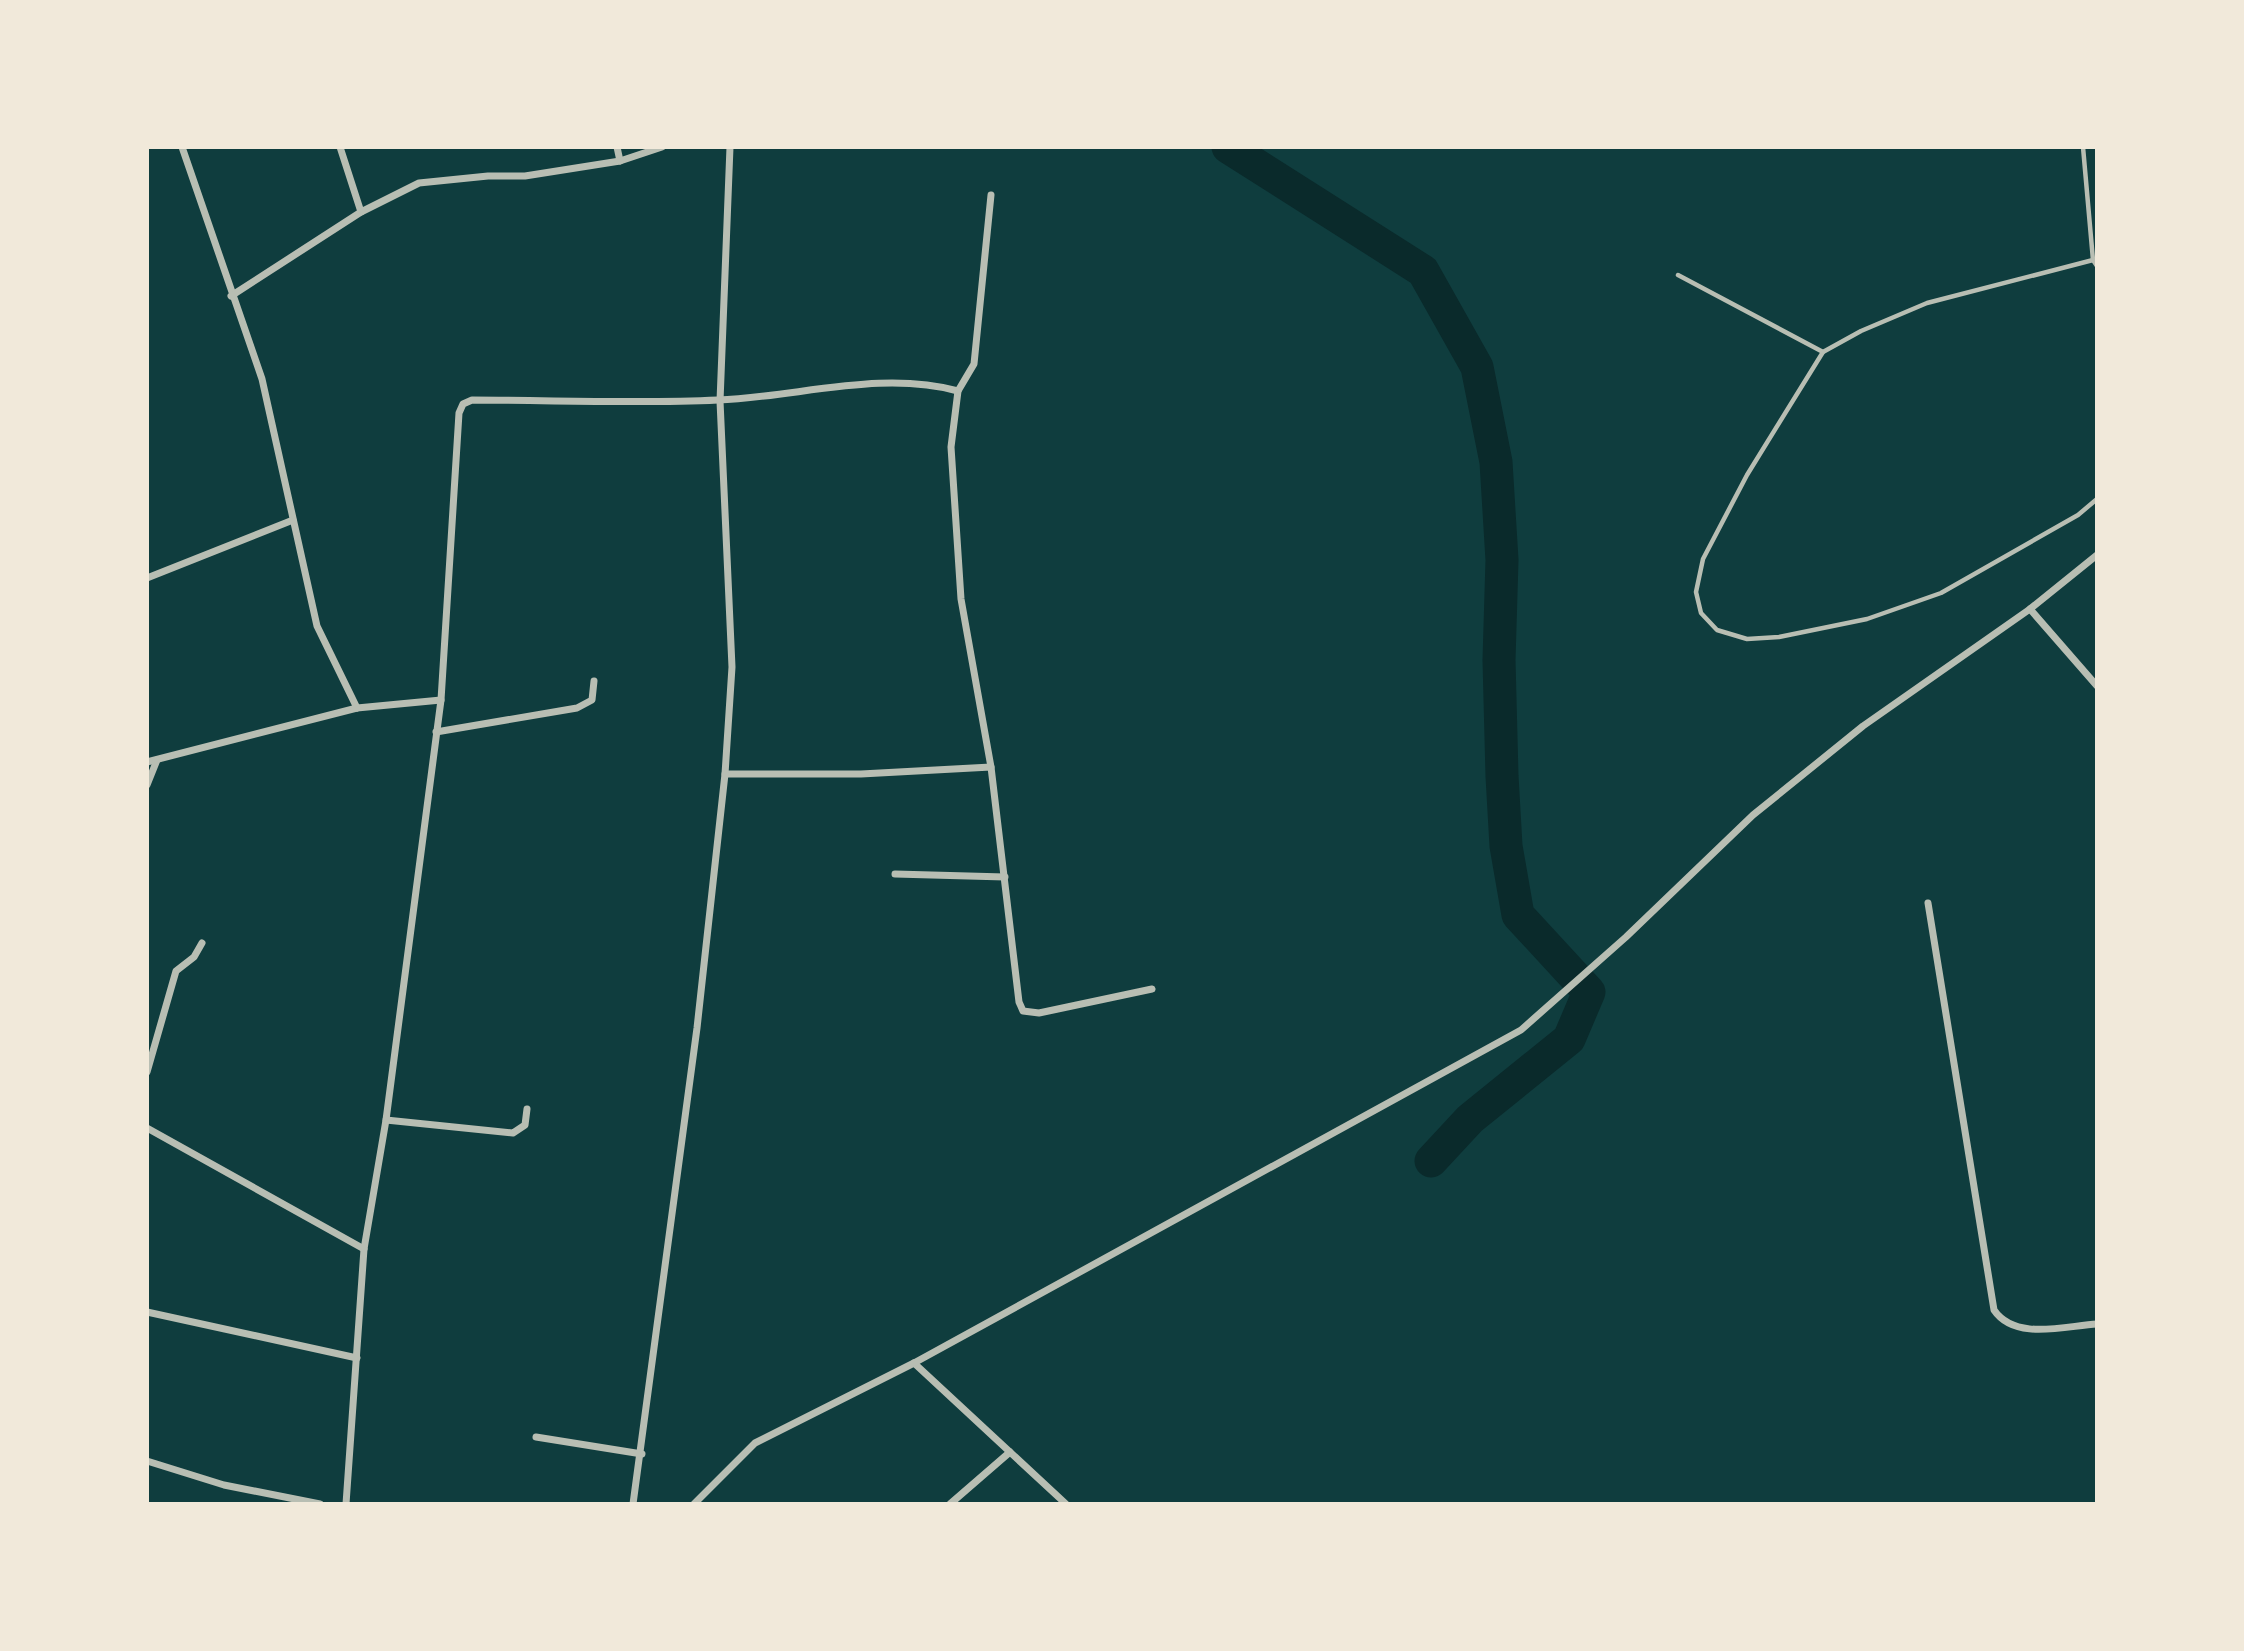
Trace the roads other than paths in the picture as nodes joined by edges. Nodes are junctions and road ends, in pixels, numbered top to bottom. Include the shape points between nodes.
1 (182, 147) edge
2 (340, 147) edge
3 (617, 147) edge
4 (662, 147) edge
5 (730, 147) edge
6 (2083, 147) edge
7 (620, 161) junction
8 (991, 195) dead end
9 (361, 212) junction
10 (2093, 260) junction
11 (2097, 266) edge
12 (1678, 275) dead end
13 (231, 296) junction
14 (1823, 352) junction
15 (958, 391) junction
16 (720, 401) junction
17 (2097, 499) edge
18 (293, 520) junction
19 (2097, 555) edge
20 (147, 578) edge
21 (2030, 609) junction
22 (594, 681) dead end
23 (2097, 686) edge
24 (440, 700) junction
25 (357, 708) junction
26 (436, 732) junction
27 (157, 760) junction
28 (147, 762) edge
29 (991, 767) junction
30 (725, 774) junction
31 (147, 785) edge
32 (895, 874) dead end
33 (1005, 877) junction
34 (1928, 903) dead end
35 (202, 943) dead end
36 (1152, 989) dead end
37 (147, 1072) edge
38 (527, 1109) dead end
39 (386, 1120) junction
40 (147, 1128) edge
41 (364, 1249) junction
42 (147, 1312) edge
43 (2097, 1324) edge
44 (357, 1358) junction
45 (914, 1363) junction
46 (536, 1437) dead end
47 (1010, 1452) junction
48 (642, 1454) junction
49 (147, 1461) edge
50 (320, 1504) edge
51 (346, 1504) edge
52 (633, 1504) edge
53 (694, 1504) edge
54 (950, 1504) edge
55 (1066, 1504) edge

1 - 13 street
2 - 9 street
3 - 7 street
4 - 7 street
5 - 16 street
6 - 10 lane
7 - 9 street via 525,176 419,183
8 - 15 street via 974,364
9 - 13 street
10 - 11 lane
10 - 14 lane via 1927,303
12 - 14 lane
13 - 18 street via 262,379
14 - 17 lane via 1747,475 1703,559 1696,592 1701,613 1717,630 1748,639 1779,637 1880,615 1941,593 2078,515
15 - 16 street via 930,384 857,385
15 - 29 street via 951,447 961,599
16 - 24 street via 472,400 463,404 458,422
16 - 30 street via 732,667
18 - 20 street
18 - 25 street via 317,626
19 - 21 street
21 - 23 street
21 - 45 street via 1863,726 1773,799 1521,1030
22 - 26 street via 592,700 577,708
24 - 25 street
24 - 26 street
25 - 27 street
26 - 39 street
27 - 28 street
27 - 31 street
29 - 30 street via 861,774
29 - 33 street
30 - 48 street
32 - 33 street
33 - 36 street via 1023,1011 1039,1013
34 - 43 street via 1994,1310 2002,1322 2021,1329
35 - 37 street via 194,957 176,971
38 - 39 street via 525,1125 513,1133
39 - 41 street
40 - 41 street
41 - 44 street
42 - 44 street
44 - 51 street
45 - 47 street
45 - 53 street via 755,1443
46 - 48 street
47 - 54 street
47 - 55 street
48 - 52 street
49 - 50 street via 225,1485

